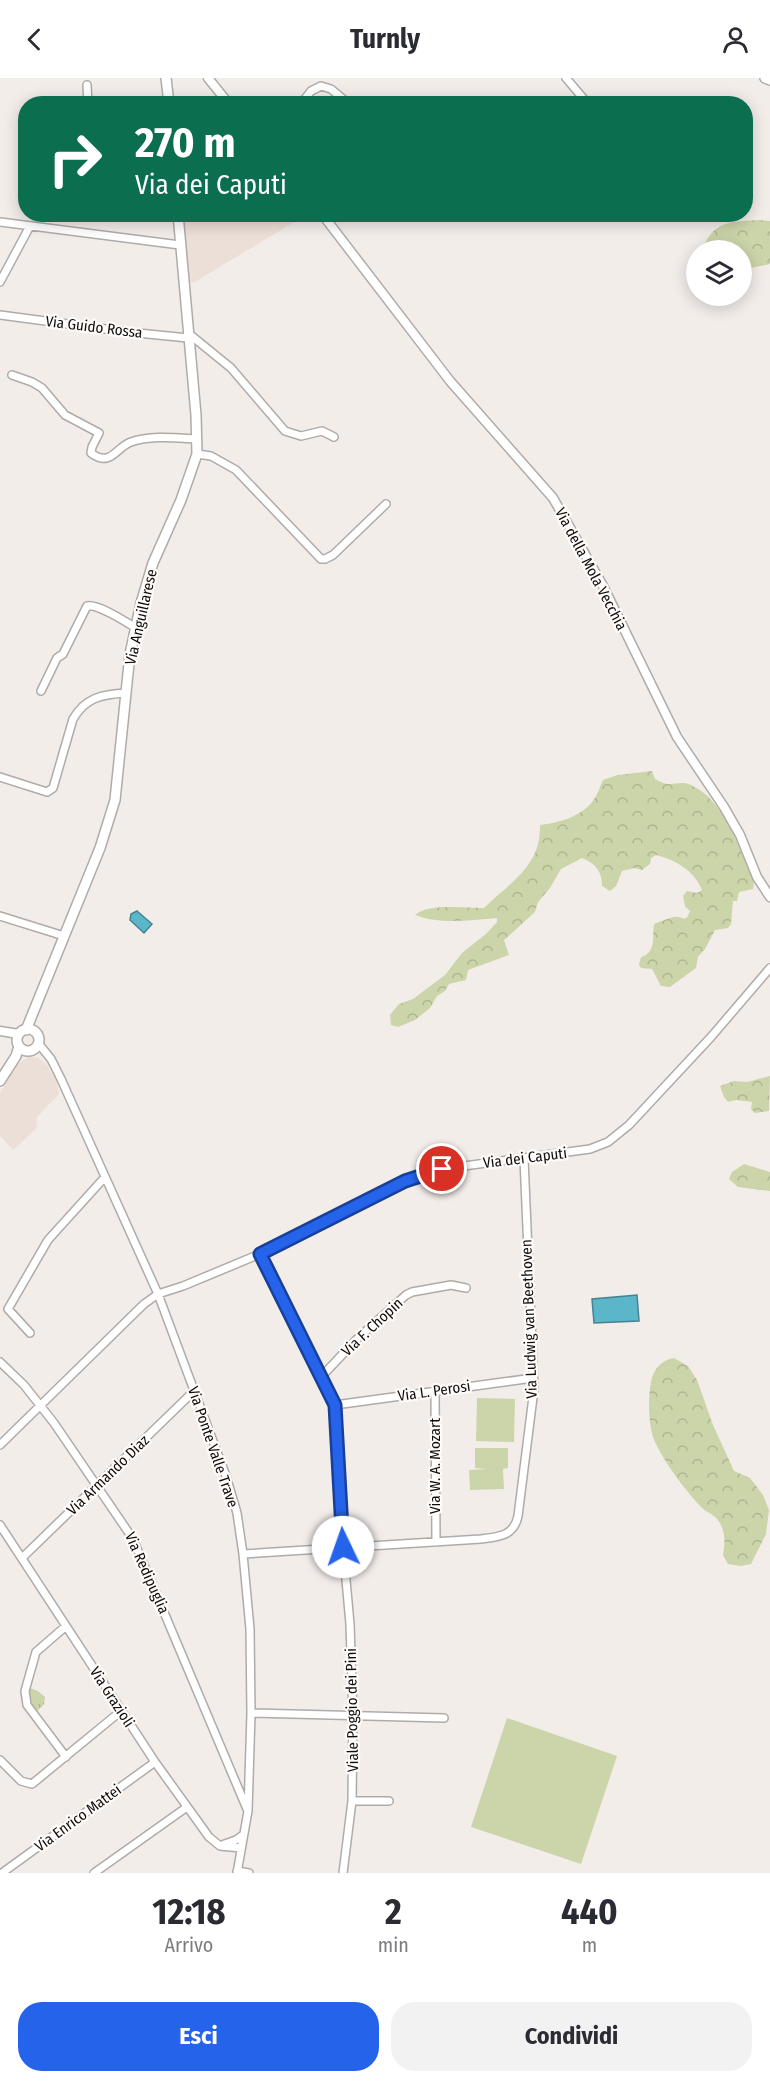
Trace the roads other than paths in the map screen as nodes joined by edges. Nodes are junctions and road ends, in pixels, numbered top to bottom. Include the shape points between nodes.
1 (166, 78) edge
2 (208, 78) edge
3 (566, 78) edge
4 (765, 78) edge
5 (770, 80) edge
6 (87, 85) dead end
7 (88, 96) edge
8 (168, 96) edge
9 (223, 96) edge
10 (307, 96) edge
11 (339, 96) edge
12 (581, 96) edge
13 (0, 222) edge
14 (178, 222) edge
15 (328, 222) edge
16 (30, 226) junction
17 (180, 245) junction
18 (0, 282) edge
19 (0, 315) edge
20 (188, 335) junction
21 (12, 375) dead end
22 (334, 437) dead end
23 (196, 439) junction
24 (197, 454) junction
25 (386, 504) dead end
26 (136, 628) junction
27 (41, 691) dead end
28 (126, 693) junction
29 (0, 777) edge
30 (770, 897) edge
31 (0, 916) edge
32 (64, 936) junction
33 (770, 968) edge
34 (3, 1032) edge
35 (29, 1042) junction
36 (0, 1081) edge
37 (524, 1159) junction
38 (105, 1177) junction
39 (260, 1254) junction
40 (466, 1288) dead end
41 (158, 1294) junction
42 (30, 1333) dead end
43 (0, 1362) edge
44 (321, 1377) junction
45 (533, 1378) junction
46 (194, 1391) junction
47 (435, 1391) junction
48 (335, 1405) junction
49 (41, 1406) junction
50 (0, 1445) edge
51 (98, 1485) junction
52 (0, 1525) edge
53 (436, 1542) junction
54 (343, 1547) junction
55 (243, 1554) junction
56 (22, 1558) junction
57 (66, 1626) junction
58 (121, 1711) junction
59 (251, 1713) junction
60 (353, 1716) junction
61 (444, 1718) dead end
62 (66, 1757) junction
63 (0, 1760) edge
64 (155, 1762) junction
65 (352, 1801) junction
66 (389, 1801) dead end
67 (187, 1807) junction
68 (248, 1811) junction
69 (243, 1835) junction
70 (220, 1845) junction
71 (241, 1848) junction
72 (237, 1872) edge
73 (2, 1873) edge
74 (94, 1873) edge
75 (249, 1873) edge
76 (343, 1873) edge

1 - 8 main road
2 - 9 street
3 - 12 street
4 - 5 main road
6 - 7 street
10 - 11 street via 321,86
13 - 16 street
14 - 17 main road, Via Anguillarese
15 - 30 street, Via della Mola Vecchia via 450,381 553,498 603,586 677,736 724,807
16 - 17 street
16 - 18 street
17 - 20 main road, Via Anguillarese
19 - 20 street, Via Guido Rossa via 128,332
20 - 22 street via 231,368 285,431 301,435 322,431
20 - 23 main road, Via Anguillarese
21 - 23 street via 42,388 65,415 99,433 91,453 103,458 114,456 123,445 133,441
23 - 24 main road, Via Anguillarese
24 - 25 street via 211,456 236,470 321,559 333,555
24 - 26 main road, Via Anguillarese via 153,563
26 - 27 street via 102,609 87,606
26 - 28 main road, Via Anguillarese
28 - 29 street via 96,697 78,710 51,790
28 - 32 main road, Via Anguillarese via 115,800
31 - 32 street
32 - 35 main road, Via Anguillarese via 33,1012
33 - 37 street, Via dei Caputi via 711,1037 608,1142 590,1149
34 - 35 street
35 - 36 main road, Via Anguillarese
35 - 38 street, Via Ponte Valle Trave via 61,1079
37 - 39 street, Via dei Caputi via 442,1169 405,1181
37 - 45 street, Via Ludwig van Beethoven
38 - 41 street, Via Ponte Valle Trave
38 - 42 street via 48,1240 8,1309
39 - 41 street, Via dei Caputi
39 - 44 street
40 - 44 street, Via F. Chopin via 452,1285 406,1295
41 - 46 street, Via Ponte Valle Trave
41 - 49 street
43 - 49 street, Via Redipuglia
44 - 48 street
45 - 47 street, Via L. Perosi
45 - 53 street, Via Ludwig van Beethoven via 515,1527 497,1537
46 - 51 street, Via Armando Diaz
46 - 55 street, Via Ponte Valle Trave via 226,1476
47 - 48 street, Via L. Perosi
47 - 53 street, Via W. A. Mozart
48 - 54 street, Viale Poggio dei Pini
49 - 50 street
49 - 51 street, Via Redipuglia
51 - 56 street, Via Armando Diaz
51 - 68 street, Via Redipuglia via 133,1539
52 - 56 street, Via Grazioli
53 - 54 street, Via Ludwig van Beethoven
54 - 55 street, Via Ludwig van Beethoven
54 - 60 street, Viale Poggio dei Pini
55 - 59 street, Via Ponte Valle Trave via 250,1629
56 - 57 street, Via Grazioli
57 - 58 street, Via Grazioli
57 - 62 street via 36,1652 25,1691 30,1710
58 - 62 street
58 - 64 street, Via Grazioli
59 - 60 street
59 - 68 street, Via Ponte Valle Trave
60 - 61 street
60 - 65 street, Viale Poggio dei Pini
62 - 63 street via 29,1784
64 - 67 street, Via Grazioli
64 - 73 street, Via Enrico Mattei
65 - 66 street
65 - 76 street, Viale Poggio dei Pini
67 - 70 street, Via Grazioli via 209,1837
67 - 74 street
68 - 69 street, Via Ponte Valle Trave
69 - 70 street
69 - 71 street, Via Ponte Valle Trave
70 - 71 street
71 - 72 street, Via Ponte Valle Trave
72 - 75 street

